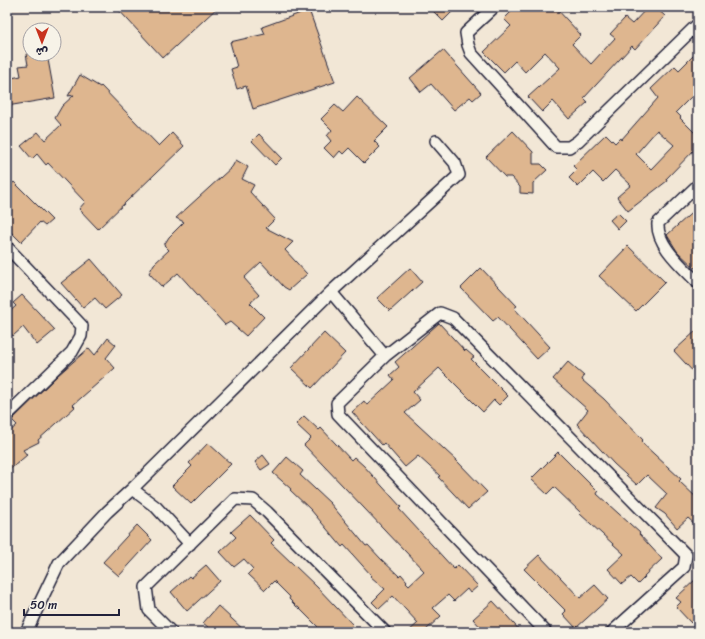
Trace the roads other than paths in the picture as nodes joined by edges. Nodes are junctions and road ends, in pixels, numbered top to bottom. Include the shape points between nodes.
1 (494, 7) edge
2 (698, 24) edge
3 (436, 141) dead end
4 (698, 185) edge
5 (7, 247) edge
6 (698, 283) edge
7 (331, 292) junction
8 (385, 356) junction
9 (7, 415) edge
10 (132, 489) junction
11 (190, 544) junction
12 (26, 632) edge
13 (172, 632) edge
14 (385, 632) edge
15 (546, 632) edge
16 (612, 632) edge

1 - 2 street via 466,33 471,53 556,147 570,147 578,141
3 - 7 street via 456,163 459,175
4 - 6 street via 658,223 657,228 663,244
5 - 9 street via 82,326 81,336 72,352
7 - 8 street
7 - 10 street
8 - 15 street via 337,403 338,414
8 - 16 street via 440,313 453,318 686,555 684,567
10 - 11 street via 156,507
10 - 12 street via 58,563
11 - 13 street via 146,587 150,610
11 - 14 street via 235,499 253,500

